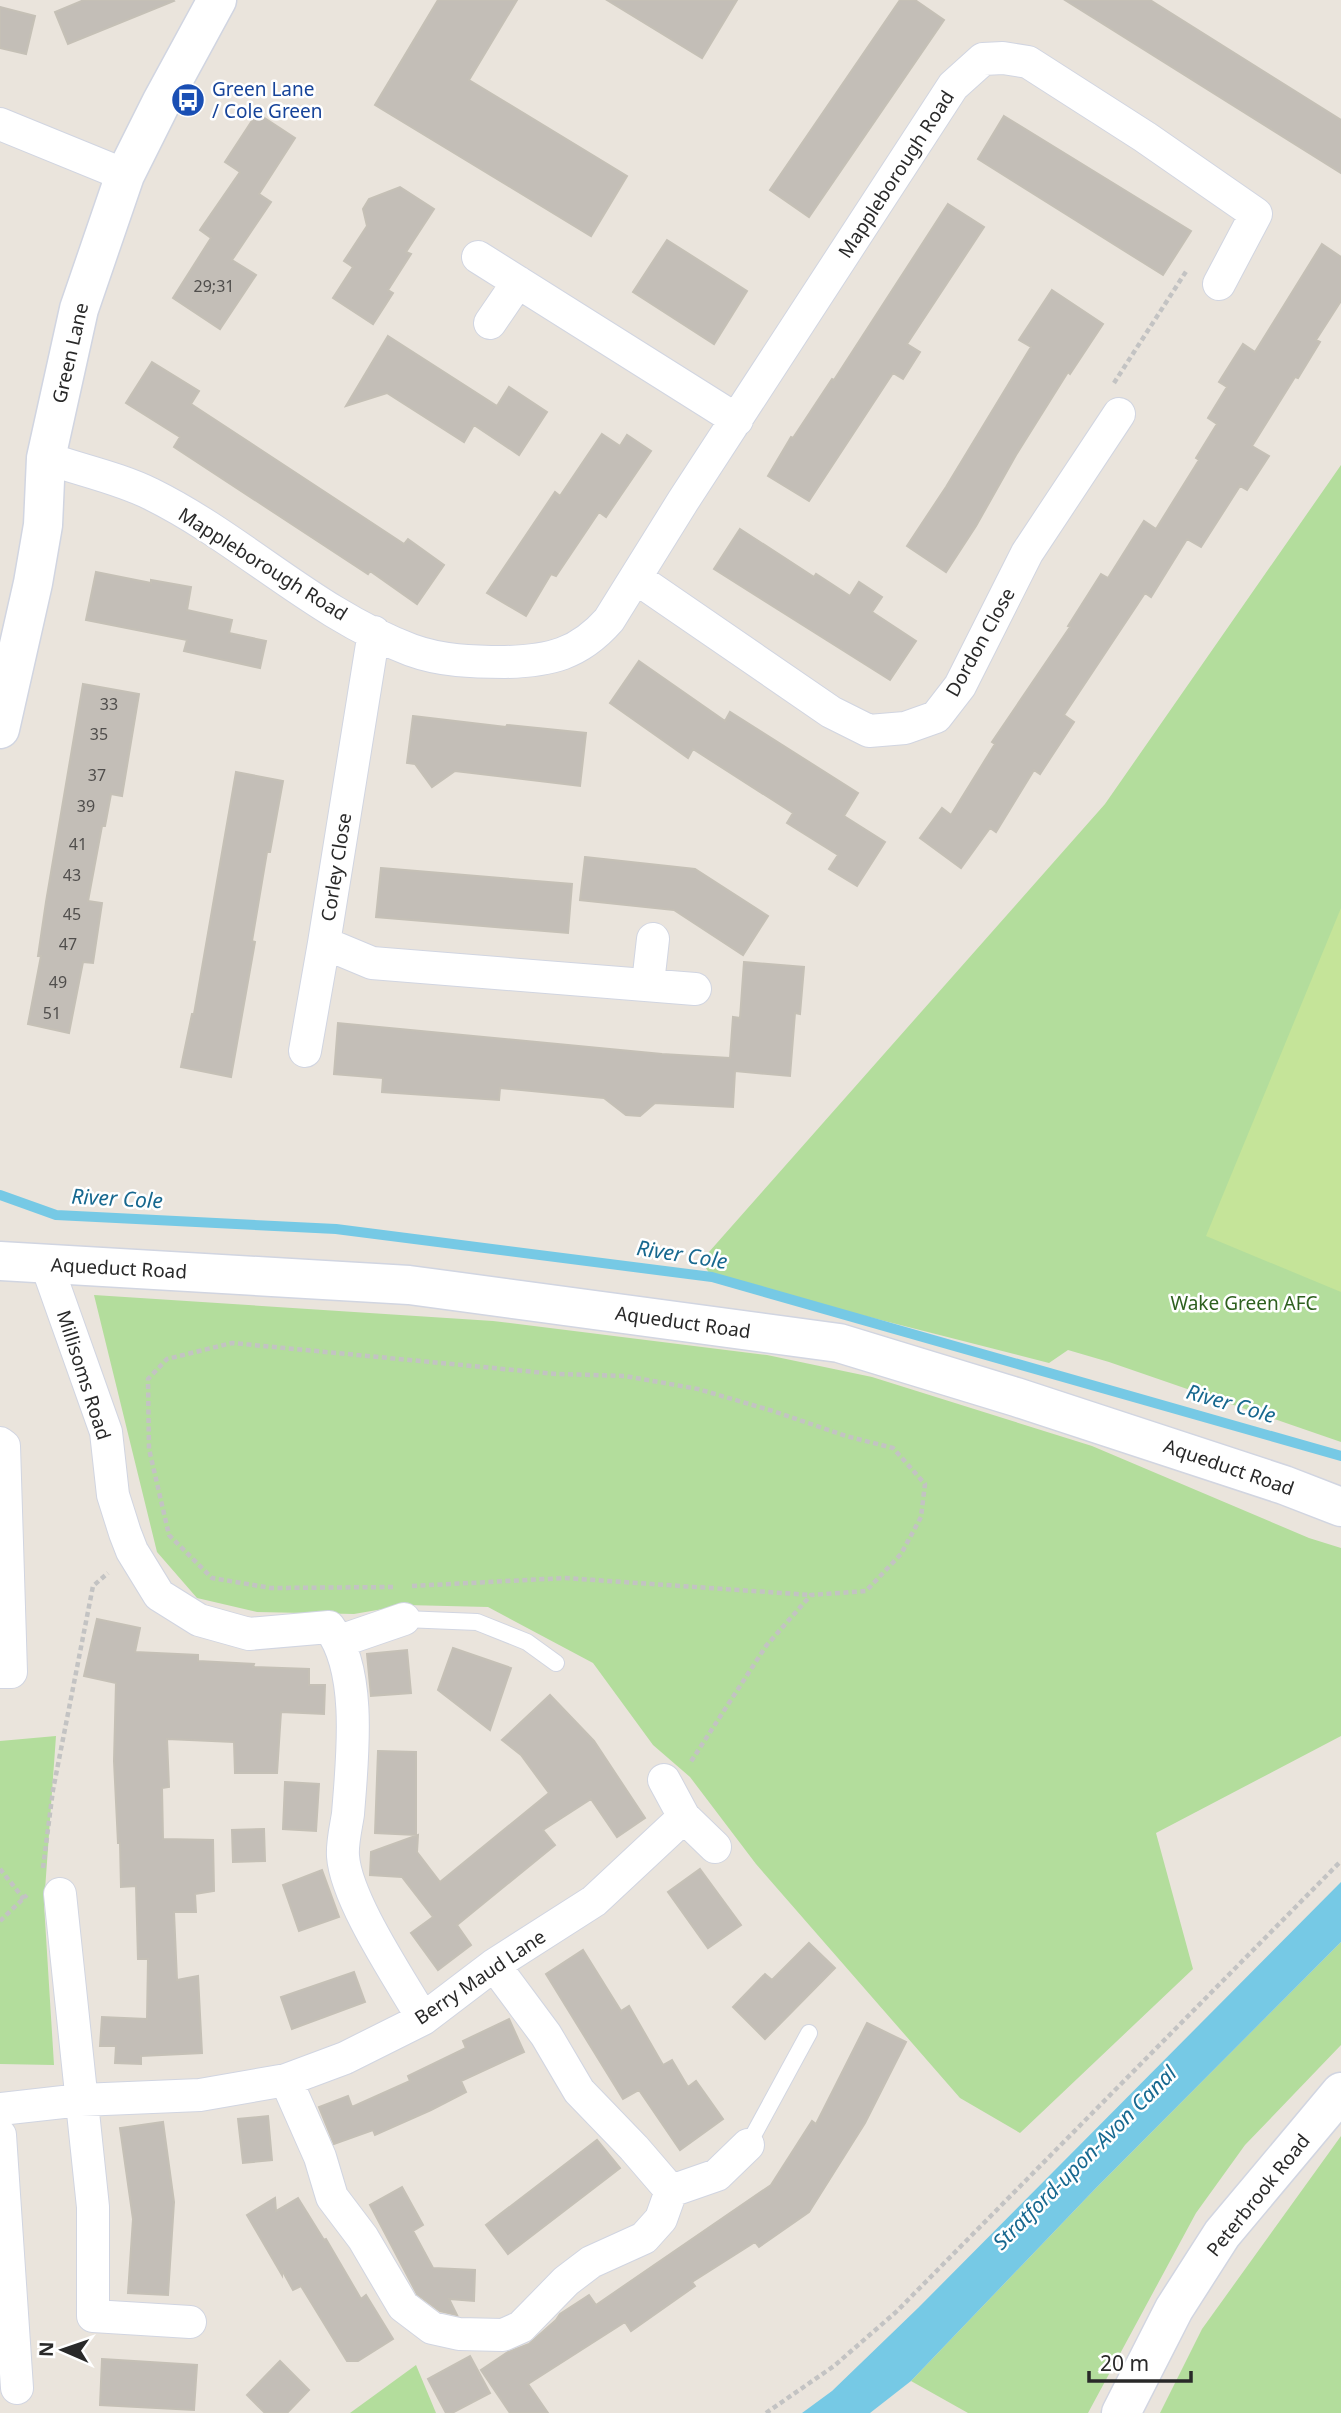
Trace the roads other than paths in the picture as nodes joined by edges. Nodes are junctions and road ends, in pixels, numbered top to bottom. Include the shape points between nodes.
1 (217, 0) edge
2 (0, 124) edge
3 (125, 174) junction
4 (478, 257) dead end
5 (518, 282) junction
6 (1219, 284) road end
7 (490, 323) dead end
8 (1119, 414) road end
9 (737, 420) junction
10 (46, 458) junction
11 (636, 578) junction
12 (374, 632) junction
13 (0, 729) edge
14 (653, 939) dead end
15 (324, 943) junction
16 (648, 983) junction
17 (695, 989) dead end
18 (305, 1051) dead end
19 (0, 1261) edge
20 (46, 1263) junction
21 (0, 1443) edge
22 (1341, 1507) edge
23 (404, 1619) joint
24 (340, 1641) junction
25 (556, 1663) dead end
26 (0, 1672) edge
27 (715, 1847) dead end
28 (60, 1894) road end
29 (494, 1965) junction
30 (423, 2019) junction
31 (809, 2033) dead end
32 (286, 2080) junction
33 (1341, 2092) edge
34 (81, 2100) junction
35 (0, 2109) edge
36 (0, 2135) edge
37 (748, 2145) joint
38 (671, 2191) junction
39 (190, 2322) dead end
40 (17, 2388) dead end
41 (1121, 2413) edge

1 - 3 street, Green Lane
2 - 3 street
3 - 10 street, Green Lane via 79,309
4 - 5 street
5 - 7 street
5 - 9 street
6 - 9 street, Mappleborough Road via 1256,214 1028,62 983,59 953,86
8 - 11 street, Dordon Close via 1027,553 960,686 936,717 905,728 869,731 831,712
9 - 11 street, Mappleborough Road
10 - 12 street, Mappleborough Road via 150,493 228,538 323,605
10 - 13 street, Green Lane via 43,525
11 - 12 street, Mappleborough Road via 593,637 572,651 538,661 456,661 411,650
12 - 15 street, Corley Close
14 - 16 street
15 - 16 street, Corley Close via 372,963
15 - 18 street
16 - 17 street, Corley Close
19 - 20 street, Aqueduct Road
20 - 22 street, Aqueduct Road via 409,1285 839,1343 1016,1397
20 - 24 street, Millisoms Road via 106,1432 124,1533 159,1595 199,1620 248,1634 329,1626
21 - 26 street via 4,1446 11,1672
23 - 24 street
23 - 25 lane via 477,1622 527,1642
24 - 30 street via 353,1706 354,1748 343,1857 354,1898
27 - 29 street, Berry Maud Lane via 673,1797 594,1901
28 - 34 street
29 - 30 street, Berry Maud Lane
29 - 38 street via 546,2035 579,2091
30 - 32 street, Berry Maud Lane via 345,2058
31 - 37 lane
32 - 34 street, Berry Maud Lane via 200,2095
32 - 38 street via 332,2197 363,2238 402,2306 432,2328 503,2335 522,2327 591,2262 644,2238 661,2220
33 - 41 street, Peterbrook Road via 1222,2234 1174,2309
34 - 35 street, Berry Maud Lane
34 - 39 street via 93,2207 93,2316
36 - 40 street
37 - 38 street via 717,2175

